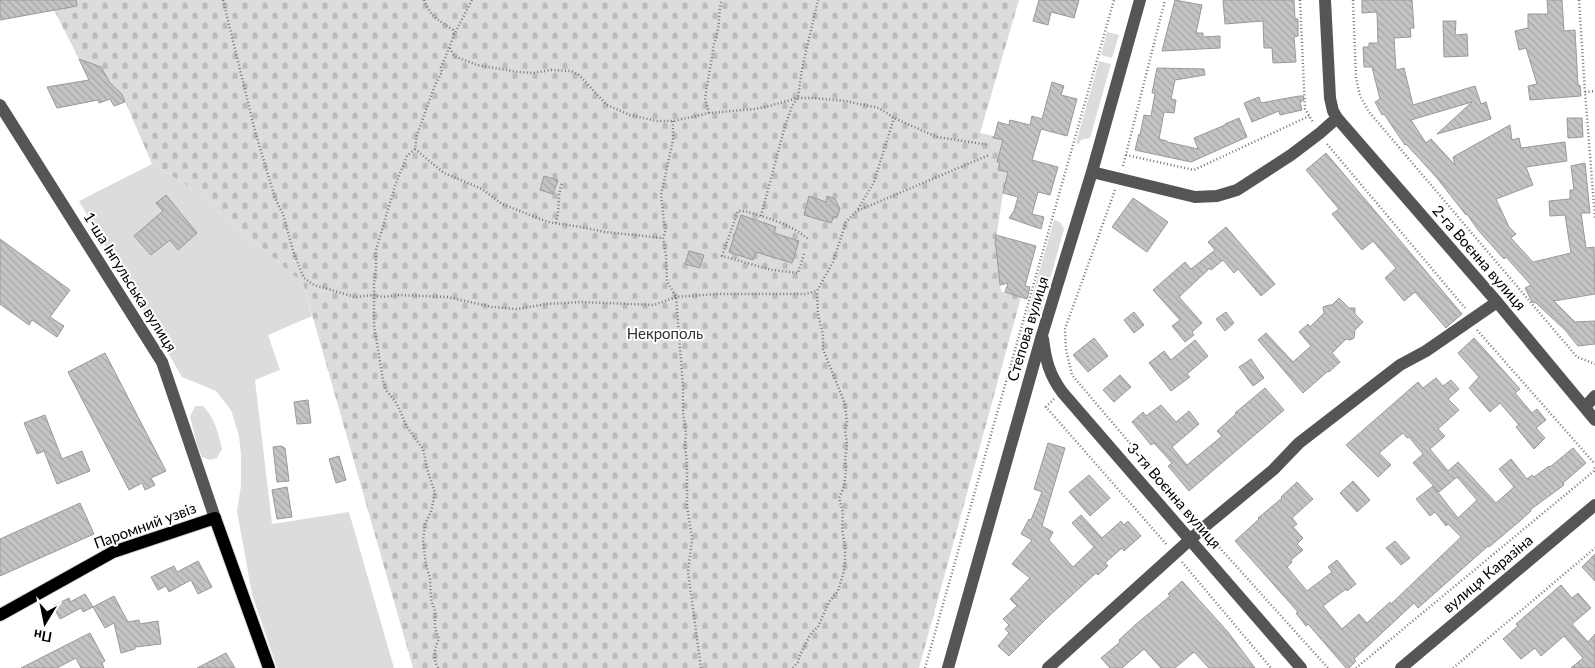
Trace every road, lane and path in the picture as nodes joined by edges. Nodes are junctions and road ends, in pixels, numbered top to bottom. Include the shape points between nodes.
1 (223, 0) edge
2 (424, 0) edge
3 (472, 0) edge
4 (722, 0) edge
5 (818, 0) edge
6 (1114, 0) edge
7 (1140, 0) edge
8 (1165, 0) edge
9 (1300, 0) edge
10 (1325, 0) edge
11 (1353, 0) edge
12 (1579, 0) edge
13 (454, 35) junction
14 (450, 48) junction
15 (1595, 91) edge
16 (1584, 92) junction
17 (798, 98) junction
18 (0, 105) edge
19 (709, 113) junction
20 (1309, 116) junction
21 (894, 118) junction
22 (1337, 118) junction
23 (673, 121) junction
24 (1313, 122) dead end
25 (1328, 144) dead end
26 (989, 145) dead end
27 (415, 149) junction
28 (1126, 154) junction
29 (989, 155) dead end
30 (1092, 172) junction
31 (1119, 179) junction
32 (562, 183) dead end
33 (857, 211) junction
34 (761, 216) junction
35 (1595, 218) edge
36 (556, 223) junction
37 (663, 238) junction
38 (809, 240) dead end
39 (804, 254) dead end
40 (816, 291) junction
41 (373, 295) junction
42 (676, 297) junction
43 (1497, 302) junction
44 (1469, 321) junction
45 (1042, 334) junction
46 (1595, 364) edge
47 (1062, 392) junction
48 (1595, 396) edge
49 (1585, 407) junction
50 (1595, 420) edge
51 (1595, 466) edge
52 (1595, 505) edge
53 (215, 518) junction
54 (1202, 528) junction
55 (1191, 539) junction
56 (1595, 548) edge
57 (1175, 554) junction
58 (0, 615) edge
59 (269, 668) edge
60 (438, 668) edge
61 (701, 668) edge
62 (793, 668) edge
63 (925, 668) edge
64 (948, 668) edge
65 (1048, 668) edge
66 (1271, 668) edge
67 (1301, 668) edge
68 (1328, 668) edge
69 (1356, 668) edge
70 (1401, 668) edge
71 (1452, 668) edge

1 - 41 path via 274,198 283,214 304,278 336,293 355,297
2 - 13 path via 434,18 453,30
3 - 13 path
4 - 19 path via 704,98
5 - 17 path
6 - 63 path
7 - 30 street, Степова вулиця
8 - 28 path
9 - 20 path via 1305,109
10 - 22 street via 1330,98
11 - 46 path via 1356,78 1360,96 1369,112 1577,357
12 - 16 path
13 - 14 path
14 - 23 path via 454,56 477,65 533,73 571,71 613,108 657,122
14 - 27 path via 416,135
15 - 16 path
16 - 35 path
17 - 19 path via 755,109
17 - 21 path via 844,101 879,108
17 - 34 path via 785,126
18 - 53 street, 1-ша Інгульська вулиця via 162,362
19 - 23 path
20 - 24 path
20 - 28 path via 1194,170
21 - 26 path via 937,137
21 - 33 path via 874,182
22 - 31 street via 1291,155 1236,190 1217,196 1195,197
22 - 43 street, 2-га Воєнна вулиця
23 - 37 path via 673,140 662,195 666,229
25 - 44 path via 1464,307
27 - 36 path via 444,173 482,189 502,204
27 - 41 path via 403,164 376,250
28 - 31 path
29 - 33 path
30 - 31 street
30 - 45 street, Степова вулиця
31 - 54 path via 1065,329 1072,375
32 - 36 path
33 - 40 path via 846,222 833,262
34 - 38 path via 793,228
34 - 39 path via 738,211 722,256 772,270 798,273
36 - 37 path
37 - 42 path via 667,280
40 - 42 path via 805,294
40 - 62 path via 824,349 845,404 846,469 839,498 843,512 845,564 838,591 826,606 818,627
41 - 42 path via 447,297 517,309 582,302 654,304
41 - 60 path via 374,325 386,390 423,449 435,493 423,542 439,639 435,647
42 - 61 path via 686,434 687,506 692,539 688,572
43 - 44 street
43 - 49 street, 2-га Воєнна вулиця
44 - 51 path
44 - 54 street via 1400,365 1299,443 1273,470
45 - 47 street, 3-тя Воєнна вулиця via 1052,380
45 - 64 street, Степова вулиця
47 - 55 street, 3-тя Воєнна вулиця
47 - 57 path via 1046,407
48 - 49 street
49 - 50 street, 2-га Воєнна вулиця
51 - 69 path via 1594,472
52 - 70 street, вулиця Каразіна
53 - 58 main road, Паромний узвіз via 113,552
53 - 59 main road, Паромний узвіз
54 - 55 street
54 - 68 path
55 - 57 street
55 - 67 street, 3-тя Воєнна вулиця
56 - 71 path
57 - 65 street
57 - 66 path

